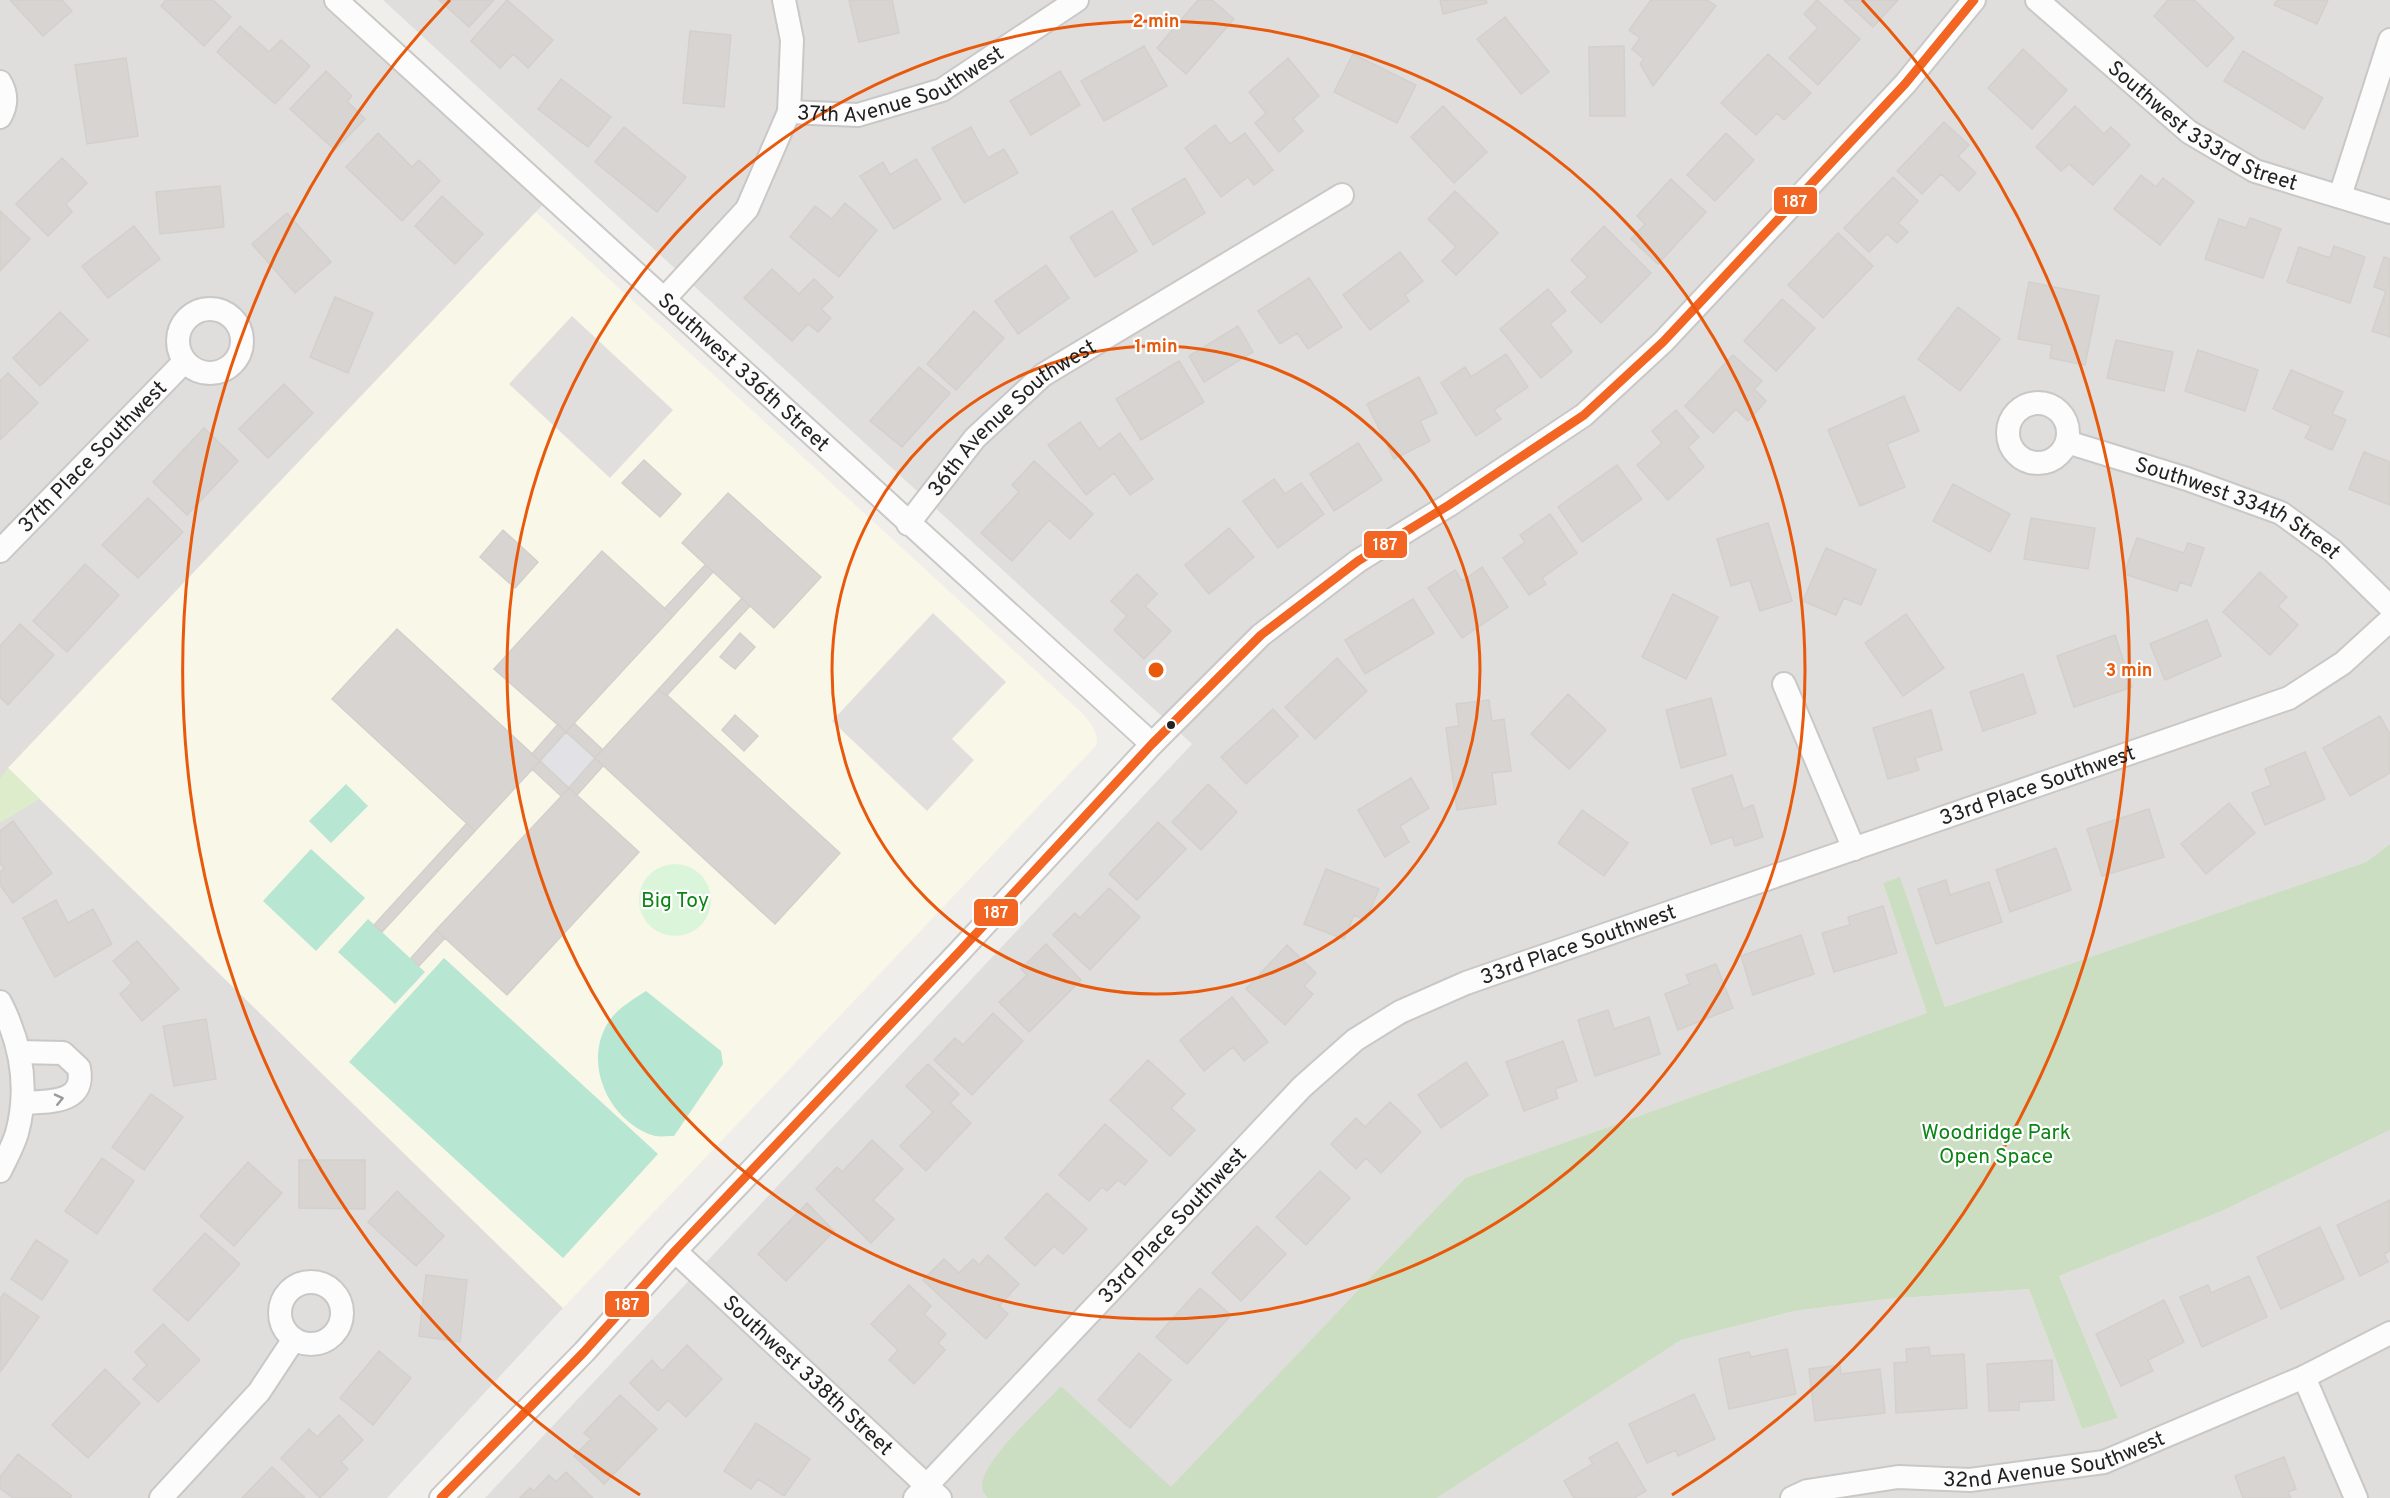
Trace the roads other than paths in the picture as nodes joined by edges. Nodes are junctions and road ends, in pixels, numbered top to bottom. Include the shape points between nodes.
1 (336, 0) edge
2 (784, 0) edge
3 (1077, 0) edge
4 (1974, 0) edge
5 (2037, 0) edge
6 (2390, 40) edge
7 (0, 82) edge
8 (789, 112) junction
9 (0, 117) edge
10 (1342, 195) dead end
11 (2340, 196) junction
12 (2390, 212) edge
13 (665, 298) junction
14 (185, 361) dead end
15 (2067, 442) dead end
16 (908, 524) junction
17 (0, 551) edge
18 (2390, 608) edge
19 (2390, 620) edge
20 (1784, 684) dead end
21 (1152, 744) junction
22 (1854, 849) junction
23 (0, 1002) edge
24 (19, 1052) junction
25 (23, 1103) junction
26 (0, 1171) edge
27 (675, 1251) junction
28 (2390, 1333) edge
29 (294, 1339) dead end
30 (2304, 1377) junction
31 (1971, 1489) edge
32 (927, 1494) edge
33 (161, 1498) edge
34 (441, 1498) edge
35 (1792, 1498) edge
36 (2356, 1498) edge

1 - 13 street, Southwest 336th Street
2 - 8 street via 792,40
3 - 8 street, 37th Avenue Southwest via 942,90 858,115
4 - 21 street via 1905,84 1663,342 1584,415 1358,561 1270,628
5 - 11 street, Southwest 333rd Street via 2189,132 2255,171
6 - 11 street
7 - 9 street via 6,95
8 - 13 street, 37th Avenue Southwest via 747,209
10 - 16 street, 36th Avenue Southwest via 1043,375 975,438
11 - 12 street, Southwest 333rd Street
13 - 16 street, Southwest 336th Street
14 - 17 street, 37th Place Southwest
15 - 18 street, Southwest 334th Street via 2281,513 2333,551
16 - 21 street, Southwest 336th Street
19 - 22 street, 33rd Place Southwest via 2343,663 2289,698
20 - 22 street
21 - 27 street
22 - 32 street, 33rd Place Southwest via 1466,982 1400,1012 1355,1040 1302,1087
23 - 24 street via 12,1025
24 - 25 street
25 -> 24 street via 65,1100 75,1092 81,1074 80,1068 63,1053
25 - 26 street via 17,1135
27 - 32 street, Southwest 338th Street
27 - 34 street via 584,1352
28 - 30 street, 32nd Avenue Southwest
29 - 33 street via 259,1392
30 - 31 street, 32nd Avenue Southwest via 2104,1462
30 - 36 street
31 - 35 street, 32nd Avenue Southwest via 1898,1478 1807,1491

